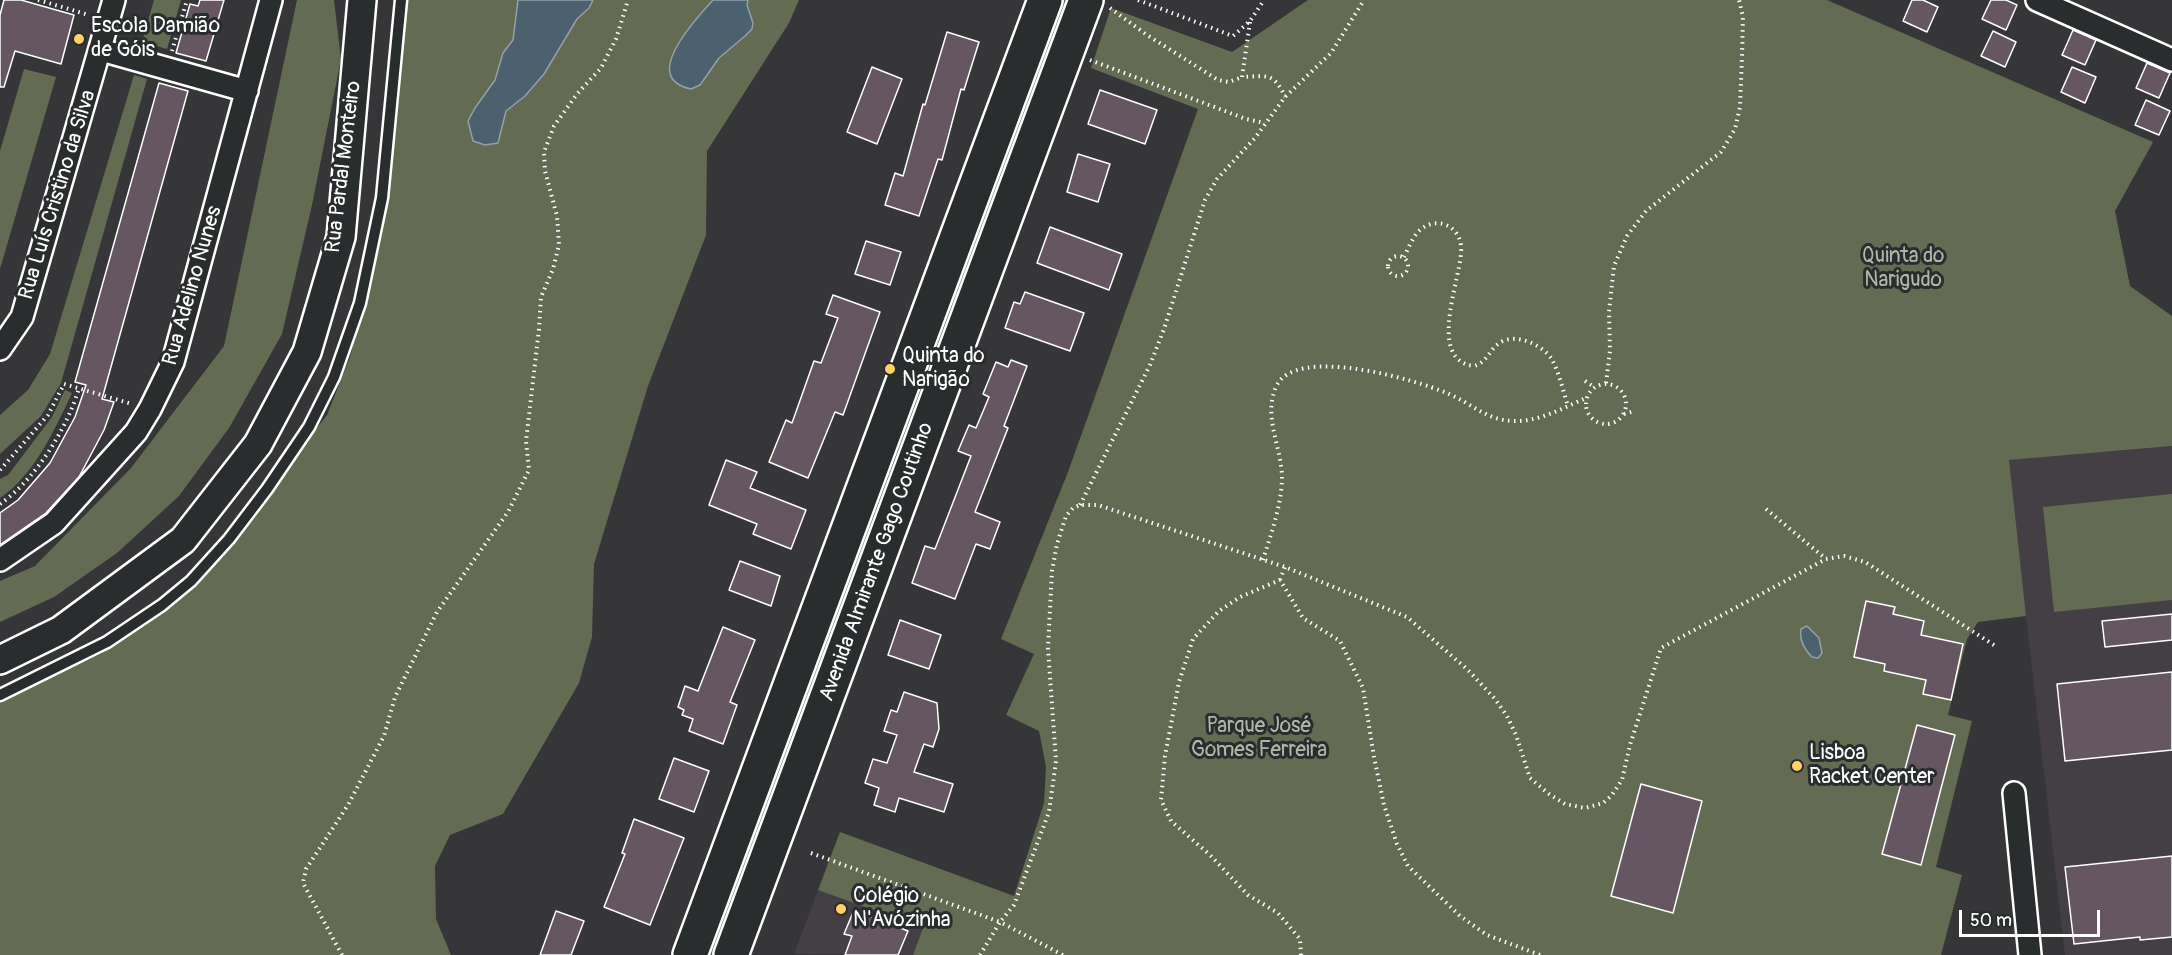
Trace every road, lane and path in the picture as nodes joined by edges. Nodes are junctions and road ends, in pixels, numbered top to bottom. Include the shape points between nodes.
1 (38, 0) edge
2 (114, 0) edge
3 (187, 0) edge
4 (271, 0) edge
5 (362, 0) edge
6 (402, 0) edge
7 (628, 0) edge
8 (1045, 0) edge
9 (1138, 0) edge
10 (1264, 0) edge
11 (1364, 0) edge
12 (1739, 0) edge
13 (2037, 0) edge
14 (1098, 4) edge
15 (108, 21) junction
16 (1250, 21) junction
17 (101, 50) junction
18 (1067, 52) junction
19 (2172, 60) edge
20 (167, 69) junction
21 (1242, 77) junction
22 (247, 91) junction
23 (1285, 97) junction
24 (1265, 123) junction
25 (1404, 257) junction
26 (0, 349) edge
27 (1585, 381) dead end
28 (1606, 383) junction
29 (1626, 384) dead end
30 (902, 386) junction
31 (1594, 387) junction
32 (79, 388) junction
33 (1622, 390) junction
34 (938, 398) junction
35 (1586, 398) junction
36 (1568, 406) junction
37 (150, 409) junction
38 (1635, 411) dead end
39 (1624, 414) junction
40 (888, 424) junction
41 (1611, 424) junction
42 (1614, 430) dead end
43 (923, 437) junction
44 (0, 470) edge
45 (0, 504) edge
46 (1080, 505) junction
47 (1766, 509) dead end
48 (1826, 559) junction
49 (0, 560) edge
50 (1263, 560) junction
51 (1285, 567) junction
52 (1280, 579) junction
53 (1997, 647) dead end
54 (0, 660) edge
55 (0, 695) edge
56 (2014, 793) dead end
57 (811, 853) dead end
58 (1000, 922) junction
59 (342, 955) edge
60 (690, 955) edge
61 (731, 955) edge
62 (981, 955) edge
63 (1063, 955) edge
64 (1301, 955) edge
65 (1540, 955) edge
66 (2030, 955) edge

1 - 15 path
2 - 15 street, Rua Luís Cristino da Silva
3 - 20 path
4 - 22 street, Rua Adelino Nunes
5 - 54 street, Rua Pardal Monteiro via 340,237 307,352 258,444 183,540 61,630
6 - 55 lane via 382,198 360,303 334,377 309,427 229,539 191,581 107,642
7 - 59 path via 602,68 554,126 544,152 559,245 541,297 526,441 529,470 508,512 437,612 395,697 384,736 370,764 306,869 303,882
8 - 30 main road, Avenida Almirante Gago Coutinho
9 - 16 path via 1233,36
10 - 16 path
11 - 23 path via 1331,52
12 - 28 path via 1743,17 1742,57 1735,129 1721,152 1646,211 1627,236 1614,266
13 - 19 street
14 - 18 main road, Avenida Almirante Gago Coutinho
14 - 21 path via 1218,80 1229,82
15 - 17 street, Rua Luís Cristino da Silva
16 - 21 path
17 - 20 street
17 - 26 street, Rua Luís Cristino da Silva via 22,316
18 - 24 path
18 - 34 main road, Avenida Almirante Gago Coutinho
20 - 22 street
21 - 23 path via 1270,77
22 - 37 street, Rua Adelino Nunes via 173,362
23 - 24 path
24 - 46 path via 1217,179 1205,200 1150,365
25 - 25 path via 1389,261 1393,275 1404,275 1407,271 1408,261
25 - 36 path via 1419,230 1444,223 1452,228 1461,244 1448,333 1453,350 1462,362 1474,366 1507,340 1532,343 1551,358
27 - 31 path
28 - 31 path
28 - 33 path
29 - 33 path
30 - 34 main road
30 - 40 main road, Avenida Almirante Gago Coutinho
31 - 35 path
32 - 37 path
32 - 44 path via 64,384 48,415
32 - 45 path via 62,428 40,463
33 - 39 path via 1627,406
34 - 43 main road, Avenida Almirante Gago Coutinho
35 - 36 path
35 - 41 path via 1588,415 1594,421
36 - 50 path via 1538,418 1513,421 1492,418 1448,394 1404,378 1337,366 1312,366 1291,372 1276,384 1270,406 1282,475 1280,500
37 - 49 street, Rua Adelino Nunes via 136,432 54,524
38 - 39 path
39 - 41 path
40 - 43 main road
40 - 60 main road, Avenida Almirante Gago Coutinho
41 - 42 path
43 - 61 main road, Avenida Almirante Gago Coutinho
46 - 50 path via 1098,505
46 - 58 path via 1066,516 1053,571 1048,648 1056,761 1049,812 1014,905
47 - 48 path
48 - 51 path via 1661,648 1622,780 1603,803 1585,808 1565,804 1530,778 1516,735 1496,699 1407,617
48 - 53 path via 1844,556 1865,562
50 - 51 path
51 - 52 path
52 - 64 path via 1219,611 1193,639 1179,682 1161,801 1171,821 1248,895 1278,913 1300,939
52 - 65 path via 1303,618 1340,641 1363,688 1384,805 1408,866 1460,916 1487,935
56 - 66 street
57 - 58 path
58 - 62 path
58 - 63 path

